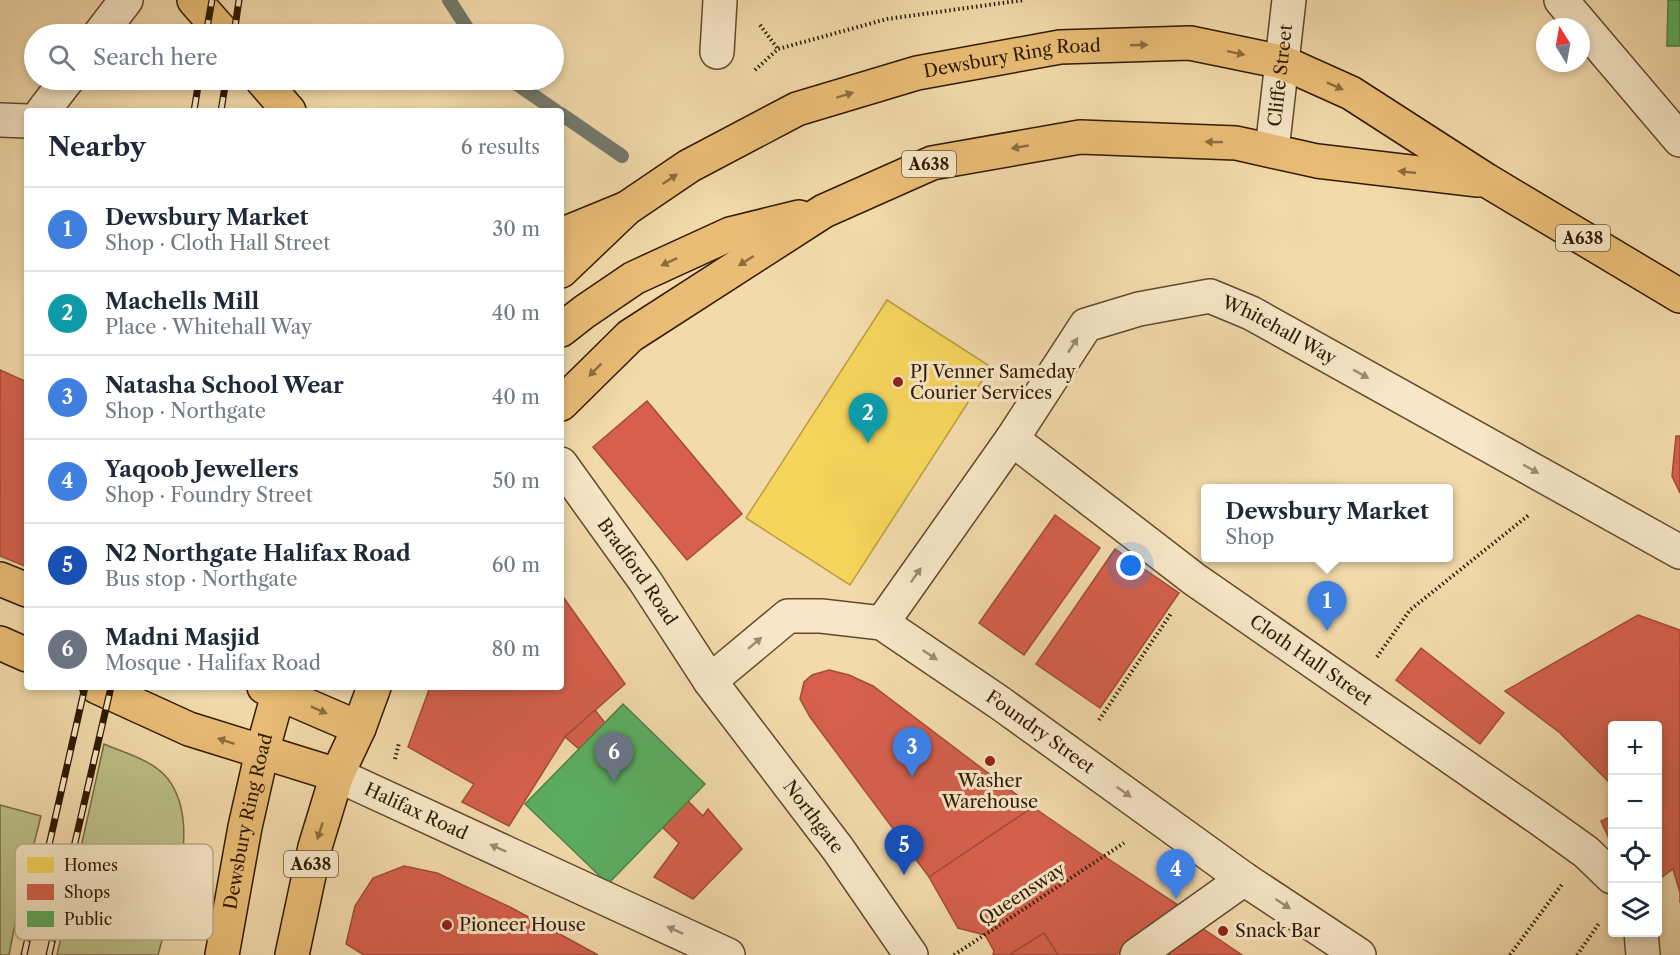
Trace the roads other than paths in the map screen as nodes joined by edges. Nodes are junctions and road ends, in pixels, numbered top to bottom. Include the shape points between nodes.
1 (126, 0) edge
2 (194, 0) edge
3 (720, 0) edge
4 (1289, 0) edge
5 (1561, 0) edge
6 (108, 24) edge
7 (215, 24) edge
8 (717, 52) dead end
9 (1282, 63) junction
10 (59, 90) edge
11 (271, 90) edge
12 (45, 108) edge
13 (286, 108) edge
14 (0, 120) edge
15 (24, 121) edge
16 (1680, 140) edge
17 (1272, 150) junction
18 (1486, 180) junction
19 (627, 208) junction
20 (824, 211) junction
21 (564, 234) edge
22 (564, 267) edge
23 (1680, 296) edge
24 (564, 328) edge
25 (564, 401) edge
26 (1012, 439) junction
27 (564, 468) edge
28 (1680, 552) edge
29 (0, 579) edge
30 (24, 589) edge
31 (882, 623) junction
32 (0, 643) edge
33 (24, 654) edge
34 (710, 681) junction
35 (104, 690) edge
36 (274, 690) edge
37 (276, 690) edge
38 (373, 690) edge
39 (359, 728) junction
40 (262, 752) junction
41 (337, 775) junction
42 (1608, 873) edge
43 (1244, 879) junction
44 (1641, 937) edge
45 (222, 955) edge
46 (292, 955) edge
47 (728, 955) edge
48 (910, 955) edge
49 (1137, 955) edge
50 (1359, 955) edge
51 (1643, 955) edge

1 - 6 street
2 - 7 main road
3 - 8 street
4 - 9 street, Cliffe Street
5 - 16 street
9 - 17 street, Cliffe Street
9 -> 18 main road, Dewsbury Ring Road / A638 via 1351,93
19 -> 9 main road, Dewsbury Ring Road / A638 via 690,166 797,110 917,73 1060,47 1190,43
10 - 12 street
11 - 13 main road
14 - 15 street
18 -> 17 main road, Dewsbury Ring Road / A638 via 1317,161
17 -> 20 main road, Dewsbury Ring Road / A638 via 1236,142 1080,136 932,163
18 - 23 main road, Dewsbury Ring Road / A638
19 - 21 main road, A638
19 - 22 main road, Dewsbury Ring Road / A638
20 -> 24 main road via 730,234 634,278
20 -> 25 main road, Dewsbury Ring Road / A638 via 630,336
26 -> 28 street, Whitehall Way via 1086,326 1139,309 1210,296 1251,313
31 -> 26 street, Whitehall Way
26 - 42 street, Cloth Hall Street via 1194,579 1586,852
27 - 34 street, Bradford Road
29 - 30 main road
34 -> 31 street, Foundry Street via 788,616
31 -> 43 street, Foundry Street
32 - 33 main road
34 - 48 street, Northgate via 838,849
40 -> 35 main road, Halifax Road via 189,729
36 - 40 main road, Dewsbury Ring Road
37 -> 39 main road
38 - 39 main road, A638
39 - 41 main road, A638
40 - 41 main road, Halifax Road
40 - 45 main road, Dewsbury Ring Road
41 -> 46 main road, A638 via 315,847
47 -> 41 street, Halifax Road
43 - 49 street
43 -> 50 street, Foundry Street
44 - 51 street

